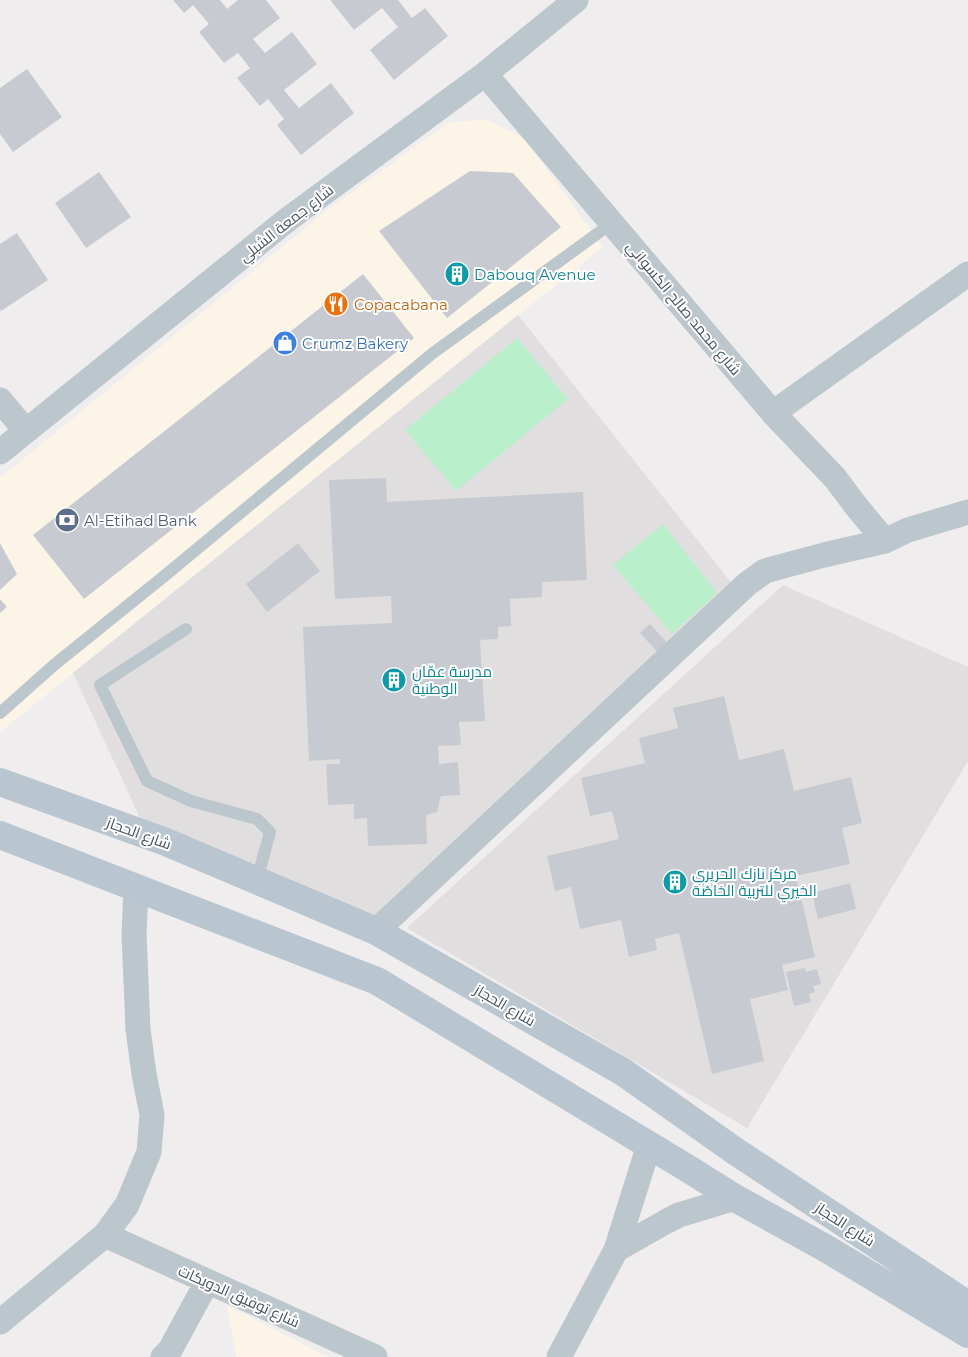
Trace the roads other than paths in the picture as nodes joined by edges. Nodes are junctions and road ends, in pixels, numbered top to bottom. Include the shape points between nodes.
1 (576, 0) edge
2 (485, 74) junction
3 (612, 223) junction
4 (967, 277) edge
5 (0, 400) edge
6 (773, 413) junction
7 (25, 430) junction
8 (0, 452) edge
9 (968, 512) edge
10 (884, 541) junction
11 (186, 630) dead end
12 (0, 713) edge
13 (0, 782) edge
14 (0, 835) edge
15 (257, 880) junction
16 (136, 889) junction
17 (376, 931) junction
18 (649, 1145) junction
19 (735, 1198) junction
20 (104, 1235) junction
21 (616, 1250) junction
22 (207, 1282) junction
23 (968, 1305) edge
24 (0, 1322) edge
25 (968, 1334) edge
26 (163, 1357) edge
27 (374, 1357) edge
28 (559, 1357) edge

1 - 2 street, شارع جمعة الشبلي
2 - 3 street, شارع محمد صالح الكسواني
2 - 7 street, شارع جمعة الشبلي via 287,220
3 - 6 street, شارع محمد صالح الكسواني
3 - 12 lane via 433,353
4 - 6 street
5 - 7 street
6 - 10 street, شارع محمد صالح الكسواني via 835,478
7 - 8 street, شارع جمعة الشبلي
9 - 10 street via 908,530
10 - 17 street via 765,571 747,584
11 - 15 lane via 100,685 147,782 191,801 257,819 270,832
13 - 15 main road, شارع الحجاز via 166,842
14 - 16 main road, شارع الحجاز
15 - 17 main road, شارع الحجاز
16 - 18 main road, شارع الحجاز via 376,981
16 - 20 street via 134,934 138,1029 152,1115 151,1135 149,1152 126,1205
17 - 23 main road, شارع الحجاز via 623,1072 735,1151
18 - 19 main road, شارع الحجاز
18 - 21 street
19 - 21 street via 679,1215
19 - 25 main road, شارع الحجاز
20 - 22 street, شارع توفيق الدويكات
20 - 24 street
21 - 28 street
22 - 26 street
22 - 27 street, شارع توفيق الدويكات

